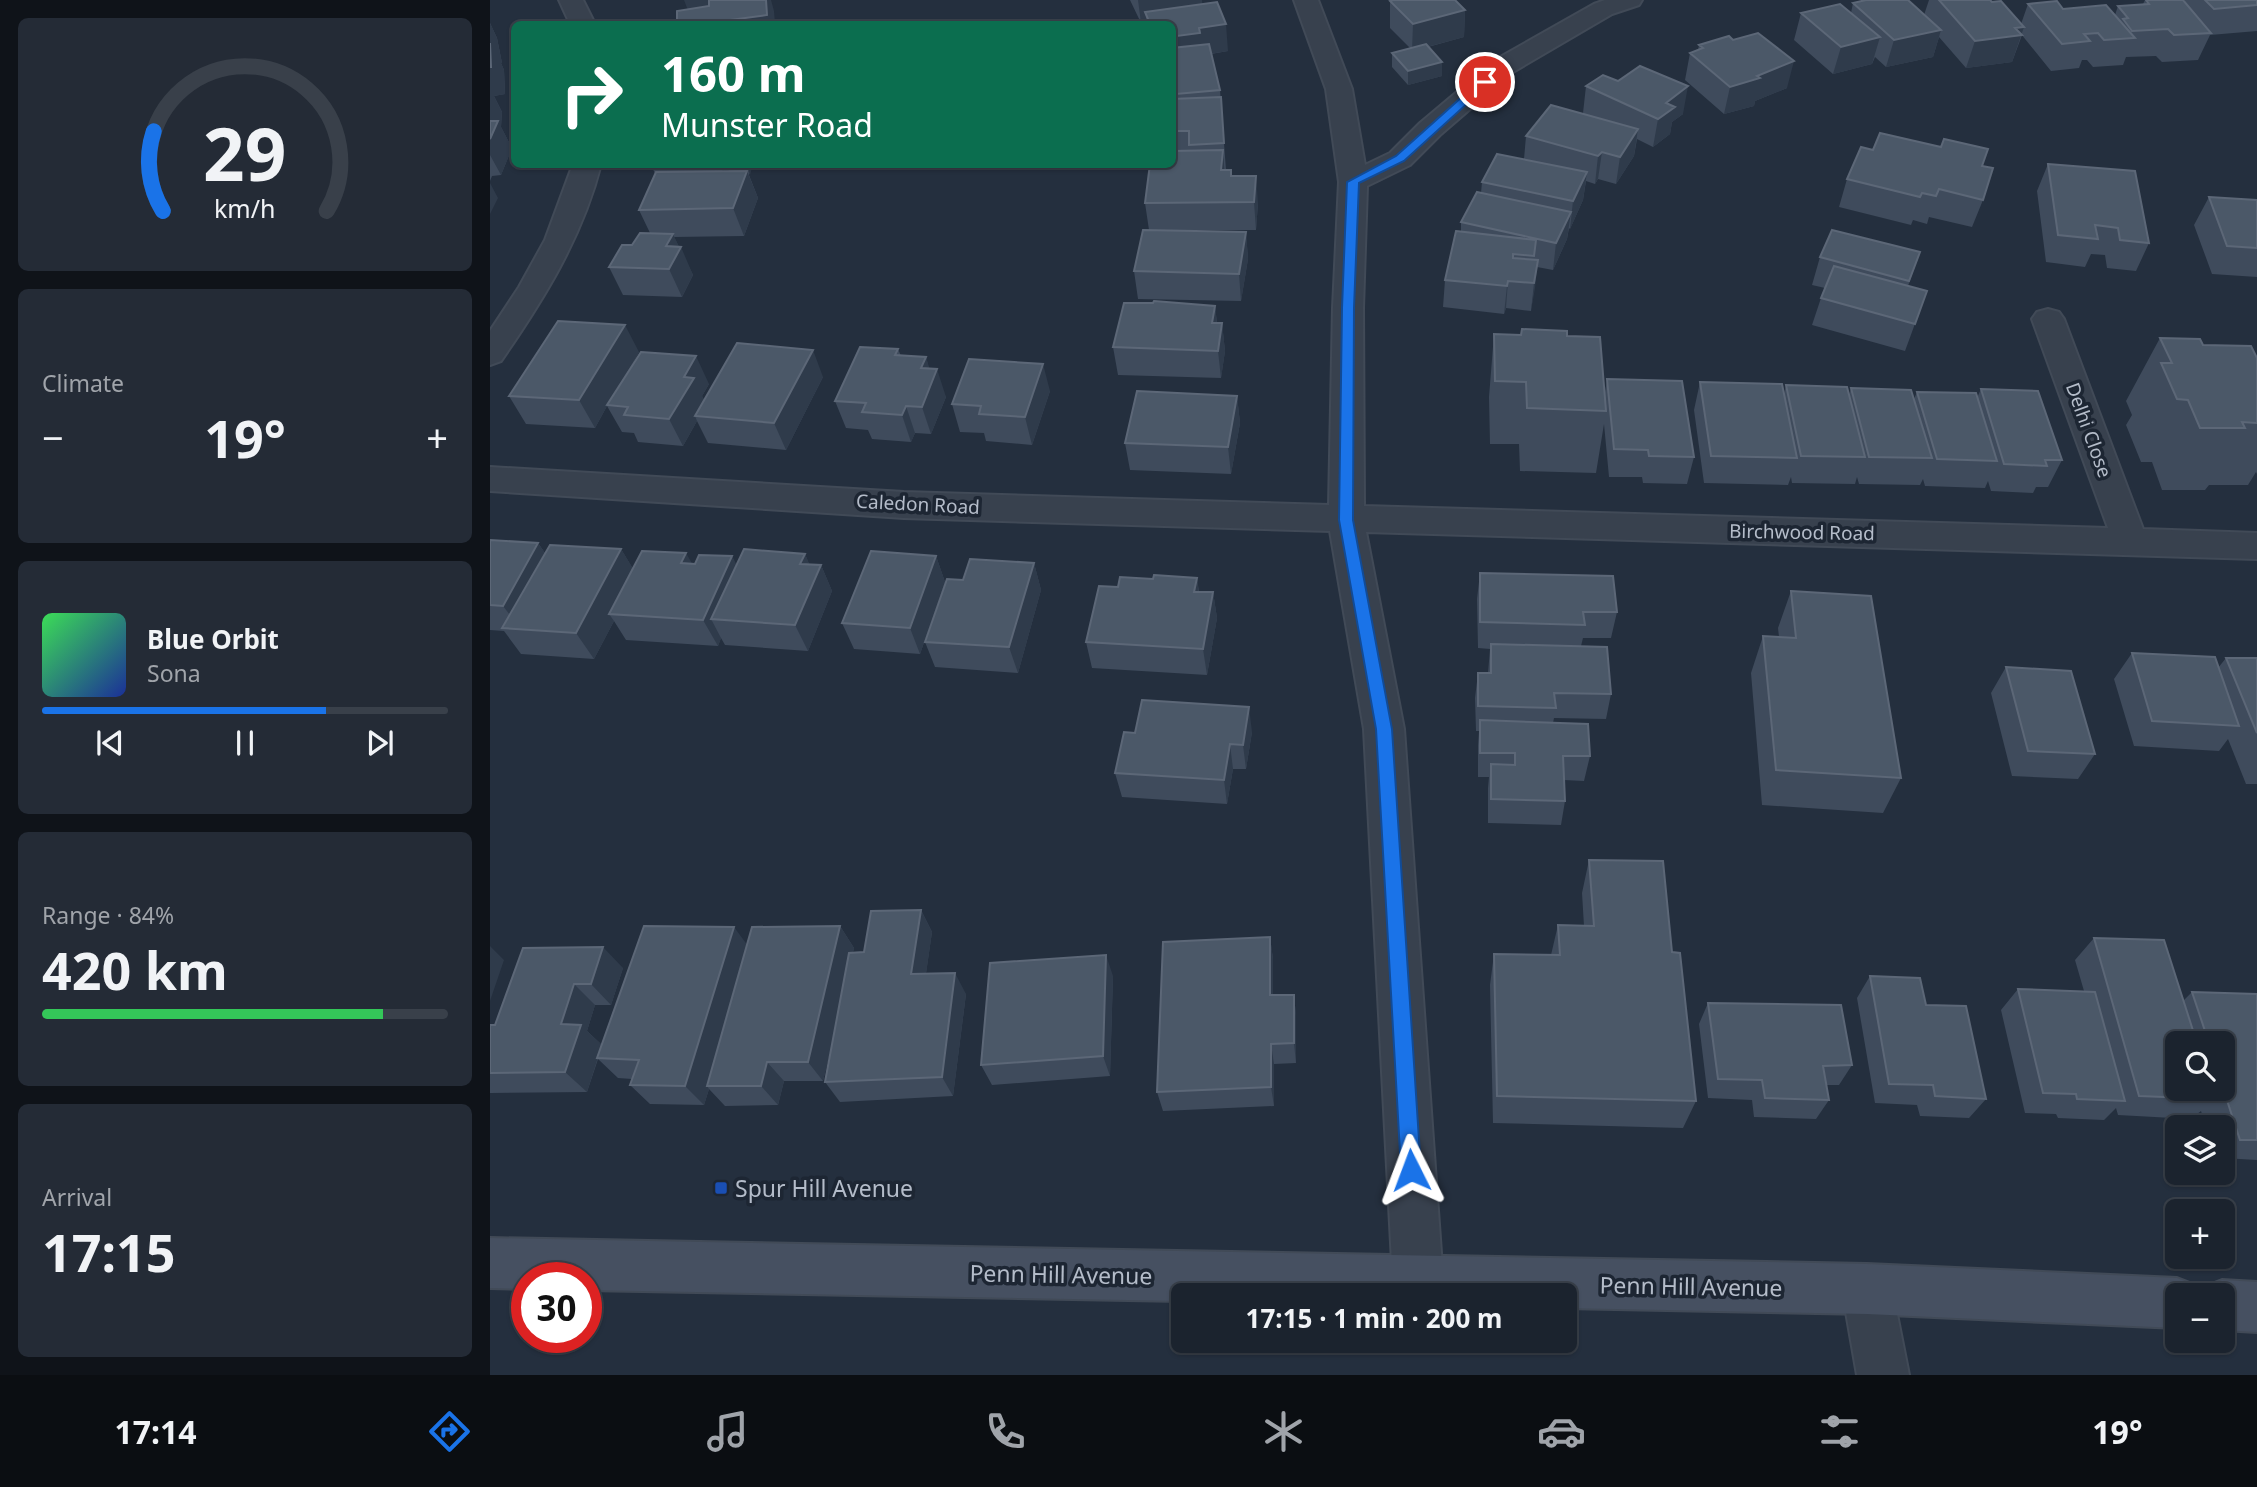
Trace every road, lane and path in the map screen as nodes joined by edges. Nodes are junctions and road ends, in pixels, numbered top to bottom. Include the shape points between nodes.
1 (571, 0) edge
2 (1306, 0) edge
3 (1630, 0) edge
4 (581, 21) edge
5 (586, 168) edge
6 (1353, 182) junction
7 (2048, 319) dead end
8 (490, 354) edge
9 (490, 479) edge
10 (1346, 520) junction
11 (2130, 541) junction
12 (2257, 546) edge
13 (490, 1263) edge
14 (1418, 1280) junction
15 (1867, 1289) junction
16 (2165, 1302) edge
17 (2235, 1306) edge
18 (2257, 1307) edge
19 (1883, 1375) edge

1 - 4 street
2 - 6 street via 1339,89
3 - 6 street via 1603,9 1504,66 1400,159
5 - 8 street via 567,229
6 - 10 street
7 - 11 street, Delhi Close
9 - 10 street, Caledon Road via 904,505
10 - 11 street, Birchwood Road
10 - 14 street via 1384,729
11 - 12 street, Birchwood Road
13 - 14 street, Penn Hill Avenue
14 - 15 street, Penn Hill Avenue
15 - 16 street, Penn Hill Avenue
15 - 19 street
17 - 18 street

